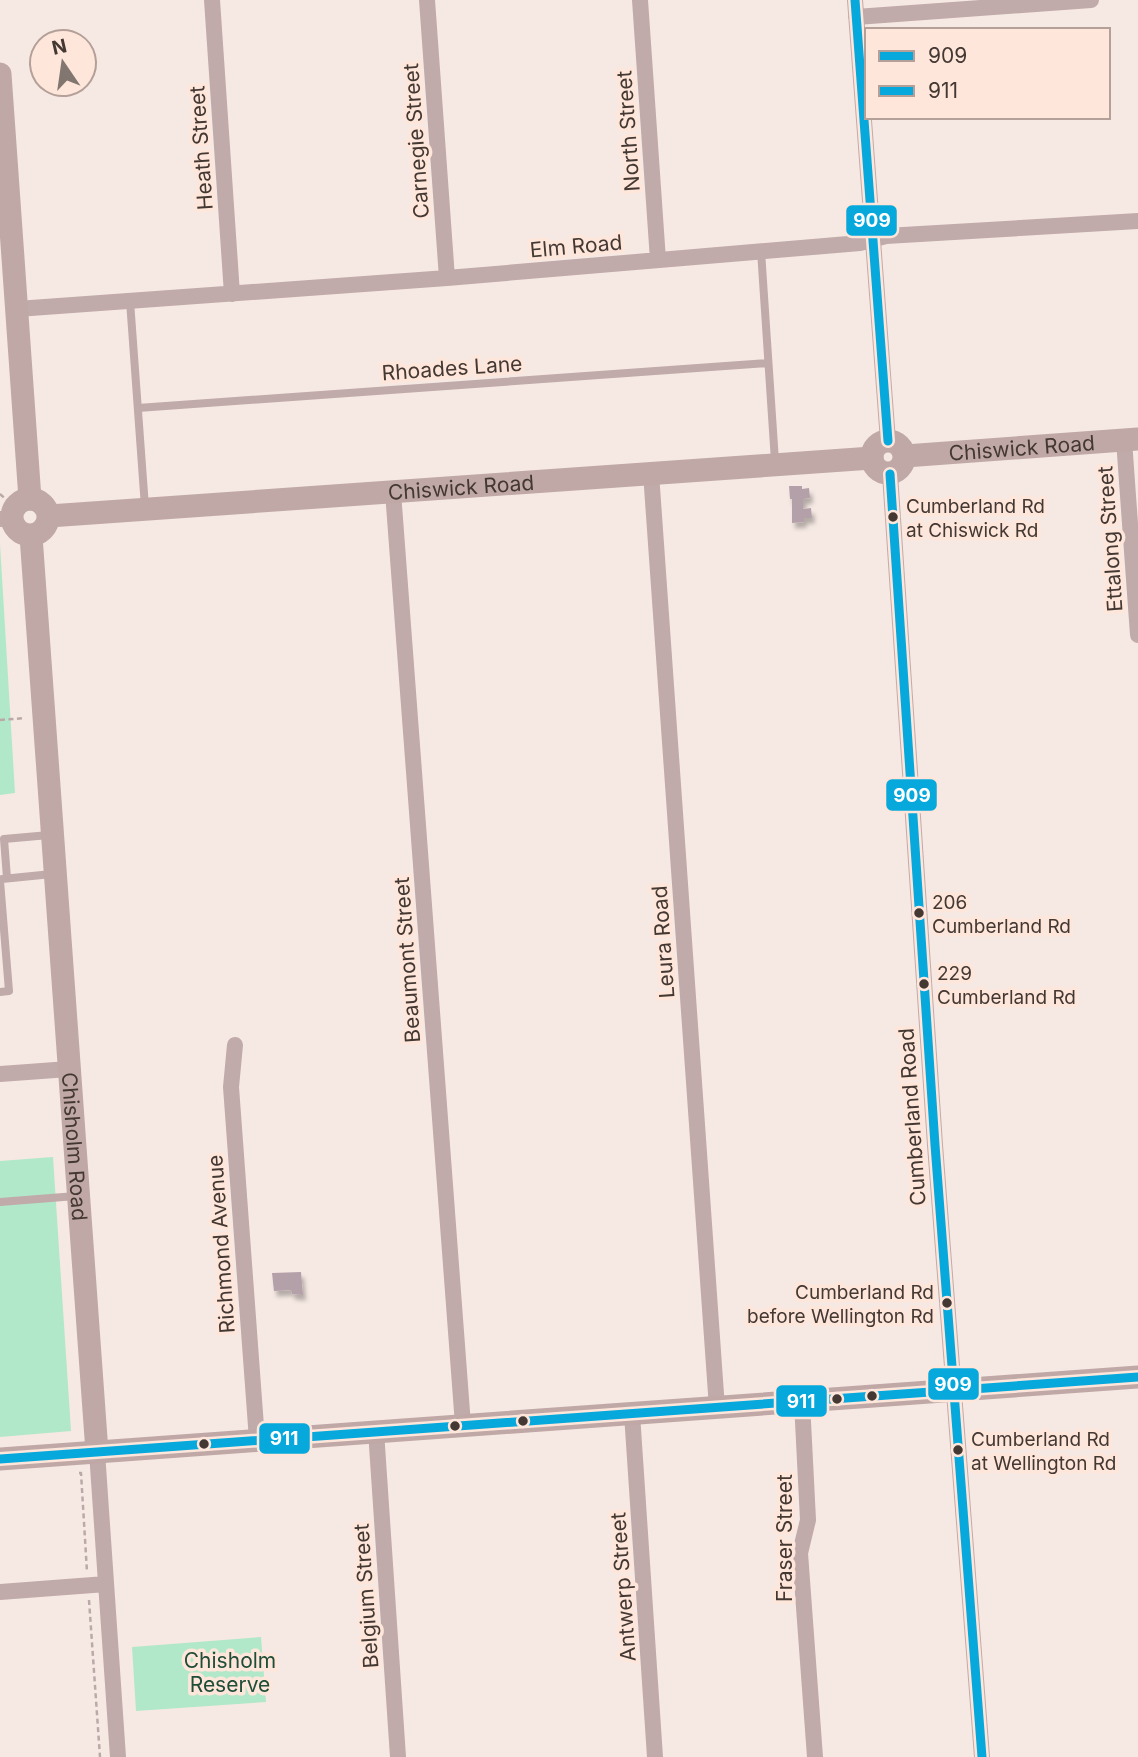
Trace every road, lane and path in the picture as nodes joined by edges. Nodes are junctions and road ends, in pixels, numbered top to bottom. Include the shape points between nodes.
1 (212, 0) edge
2 (427, 0) edge
3 (640, 0) edge
4 (855, 0) edge
5 (1091, 0) edge
6 (856, 17) junction
7 (0, 75) edge
8 (1138, 221) edge
9 (872, 239) junction
10 (761, 251) junction
11 (658, 260) junction
12 (447, 278) junction
13 (232, 294) junction
14 (130, 301) junction
15 (17, 309) junction
16 (768, 363) junction
17 (138, 408) junction
18 (1131, 440) edge
19 (896, 448) junction
20 (872, 458) junction
21 (776, 465) junction
22 (651, 473) junction
23 (890, 474) junction
24 (393, 492) junction
25 (12, 507) edge
26 (145, 510) junction
27 (49, 516) junction
28 (31, 536) junction
29 (1138, 635) edge
30 (26, 718) dead end
31 (0, 720) edge
32 (52, 835) junction
33 (55, 873) junction
34 (2, 879) edge
35 (0, 992) edge
36 (234, 1045) dead end
37 (69, 1069) junction
38 (0, 1074) edge
39 (78, 1196) junction
40 (0, 1202) edge
41 (1138, 1377) edge
42 (954, 1391) junction
43 (802, 1402) junction
44 (717, 1408) junction
45 (632, 1414) junction
46 (463, 1425) junction
47 (376, 1431) junction
48 (257, 1440) junction
49 (97, 1452) junction
50 (0, 1459) edge
51 (67, 1474) dead end
52 (88, 1573) dead end
53 (106, 1584) junction
54 (0, 1592) edge
55 (89, 1601) dead end
56 (100, 1757) edge
57 (118, 1757) edge
58 (398, 1757) edge
59 (656, 1757) edge
60 (815, 1757) edge
61 (982, 1757) edge

1 - 13 street, Heath Street
2 - 12 street, Carnegie Street
3 - 11 street, North Street
4 - 6 street
5 - 6 street
6 - 9 street
7 - 15 main road
8 - 9 street, Elm Road
9 - 10 street, Elm Road
9 - 19 street
10 - 11 street, Elm Road
10 - 16 lane
11 - 12 street, Elm Road
12 - 13 street, Elm Road
13 - 14 street, Elm Road
14 - 15 street, Elm Road
14 - 17 lane
15 - 25 main road
16 - 17 lane, Rhoades Lane
16 - 21 lane
17 - 26 lane
18 - 19 main road, Chiswick Road
18 - 29 street, Ettalong Street
19 - 20 main road via 878,444
19 - 23 main road via 903,466
20 - 21 main road, Chiswick Road
20 - 23 main road via 876,468
21 - 22 main road, Chiswick Road
22 - 24 main road, Chiswick Road
22 - 44 street, Leura Road
23 - 42 street, Cumberland Road
24 - 26 main road, Chiswick Road
24 - 46 street, Beaumont Street
25 - 27 main road via 45,506
25 - 28 main road via 13,524 20,533
26 - 27 main road, Chiswick Road
27 - 28 main road via 46,527
28 - 32 main road, Chisholm Road
30 - 31 path
32 - 33 main road, Chisholm Road
32 - 34 lane via 4,839
33 - 34 lane
33 - 37 main road, Chisholm Road
34 - 35 lane via 9,991
36 - 48 street, Richmond Avenue via 231,1087
37 - 38 street
37 - 39 main road, Chisholm Road
39 - 40 lane
39 - 49 main road, Chisholm Road
41 - 42 main road
42 - 43 main road
42 - 61 street, Cumberland Road
43 - 44 main road
43 - 60 street, Fraser Street via 808,1520 800,1553
44 - 45 main road
45 - 46 main road
45 - 59 street, Antwerp Street
46 - 47 main road
47 - 48 main road
47 - 58 street, Belgium Street
48 - 49 main road
49 - 50 main road
49 - 53 street, Chisholm Road
51 - 52 path via 81,1472
53 - 54 street
53 - 57 street, Chisholm Road
55 - 56 path

